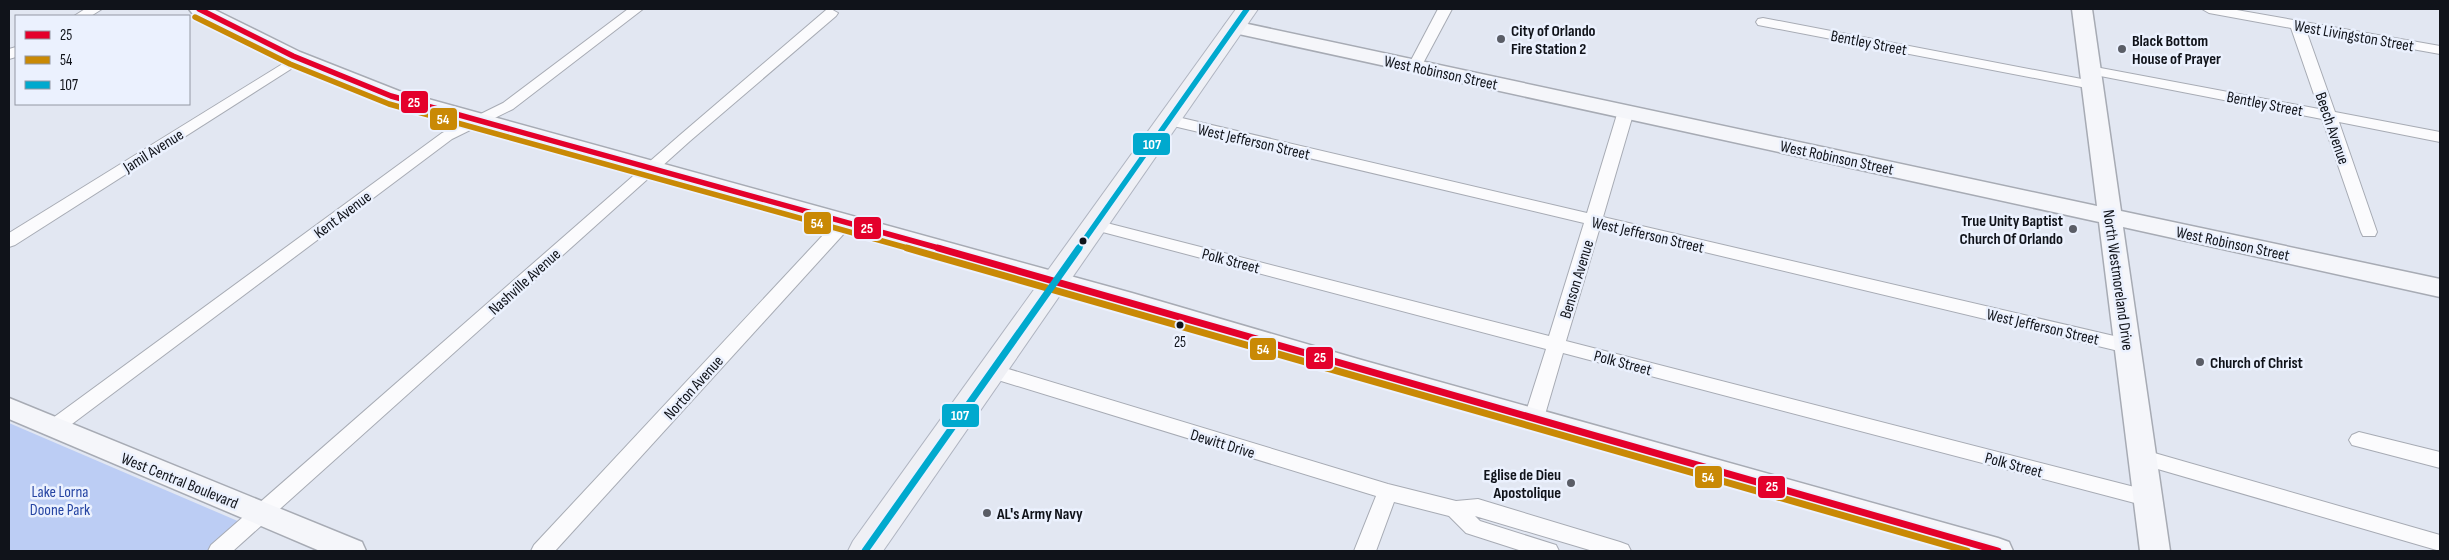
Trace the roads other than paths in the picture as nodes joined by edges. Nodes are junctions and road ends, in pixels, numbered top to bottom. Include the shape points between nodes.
1 (95, 9) edge
2 (199, 9) edge
3 (636, 9) edge
4 (813, 9) edge
5 (1247, 9) edge
6 (1445, 9) edge
7 (2082, 9) edge
8 (2209, 9) edge
9 (83, 15) edge
10 (1763, 22) dead end
11 (2297, 24) junction
12 (1234, 27) junction
13 (2440, 50) edge
14 (297, 59) junction
15 (1415, 66) junction
16 (2091, 78) junction
17 (1626, 111) junction
18 (2328, 115) junction
19 (1169, 120) junction
20 (477, 121) junction
21 (2440, 137) edge
22 (649, 169) junction
23 (2110, 216) junction
24 (1594, 221) junction
25 (844, 223) junction
26 (1096, 225) junction
27 (2369, 232) dead end
28 (9, 241) edge
29 (1056, 281) junction
30 (2440, 288) edge
31 (1557, 344) junction
32 (2128, 346) junction
33 (992, 371) junction
34 (9, 408) edge
35 (1534, 418) junction
36 (53, 428) junction
37 (2359, 440) dead end
38 (2144, 458) junction
39 (2440, 460) edge
40 (1388, 492) junction
41 (2150, 499) junction
42 (1456, 510) junction
43 (261, 514) junction
44 (2440, 544) edge
45 (219, 551) edge
46 (351, 551) edge
47 (542, 551) edge
48 (865, 551) edge
49 (1365, 551) edge
50 (1548, 551) edge
51 (1620, 551) edge
52 (1998, 551) edge
53 (2155, 551) edge

1 - 9 street
2 - 14 street
3 - 20 street, Kent Avenue via 508,106
4 - 22 street, Nashville Avenue via 831,13
5 - 12 main road
6 - 15 street
7 - 16 street, North Westmoreland Drive
8 - 11 street, West Livingston Street
10 - 16 street, Bentley Street
11 - 13 street, West Livingston Street
11 - 18 street, Beech Avenue
12 - 15 street, West Robinson Street
12 - 19 main road
14 - 20 street via 391,96
14 - 28 street, Jamil Avenue
15 - 17 street, West Robinson Street
16 - 18 street, Bentley Street
16 - 23 street, North Westmoreland Drive
17 - 23 street, West Robinson Street
17 - 24 street, Benson Avenue
18 - 21 street, Bentley Street
18 - 27 street, Beech Avenue
19 - 24 street, West Jefferson Street
19 - 26 main road
20 - 22 street
20 - 36 street, Kent Avenue via 447,136
22 - 25 street
22 - 43 street, Nashville Avenue
23 - 30 street, West Robinson Street
23 - 32 street, North Westmoreland Drive
24 - 31 street, Benson Avenue
24 - 32 street, West Jefferson Street
25 - 29 street
25 - 47 street, Norton Avenue
26 - 29 main road
26 - 31 street, Polk Street
29 - 33 main road
29 - 35 street
31 - 35 street, Benson Avenue
31 - 41 street, Polk Street
32 - 38 street, North Westmoreland Drive
33 - 40 street, Dewitt Drive
33 - 48 main road
34 - 36 street, West Central Boulevard
35 - 52 street
36 - 43 street, West Central Boulevard
37 - 39 street
38 - 41 street, North Westmoreland Drive
38 - 44 street
40 - 42 street, Dewitt Drive
40 - 49 street
41 - 53 street, North Westmoreland Drive
42 - 50 street, Dewitt Drive via 1473,527
42 - 51 street, Dewitt Drive via 1478,507
43 - 45 street, Nashville Avenue
43 - 46 street, West Central Boulevard

